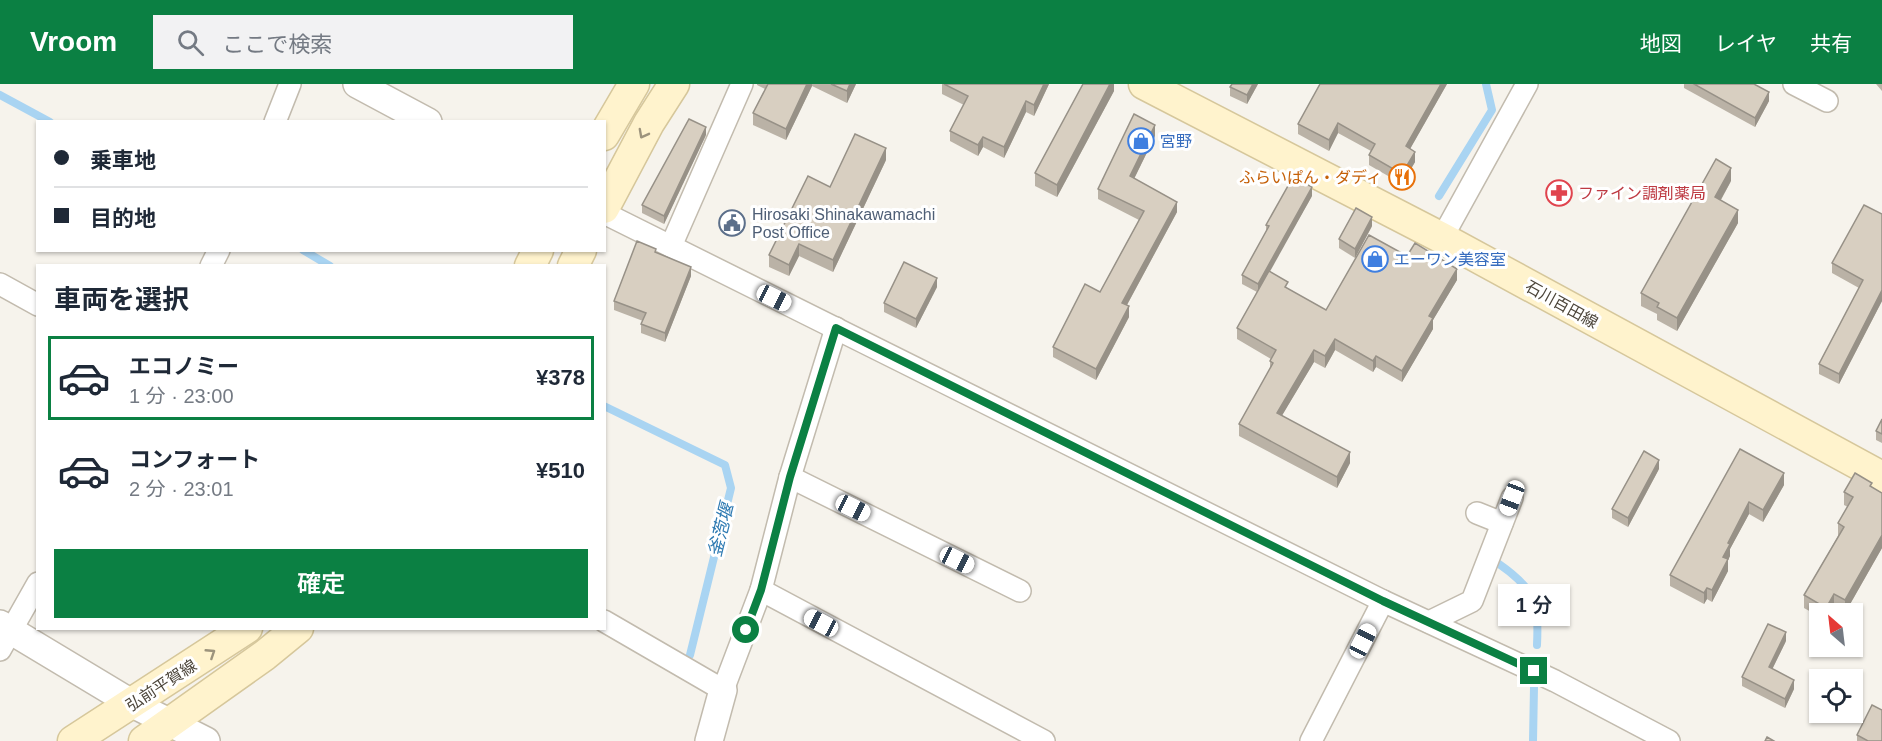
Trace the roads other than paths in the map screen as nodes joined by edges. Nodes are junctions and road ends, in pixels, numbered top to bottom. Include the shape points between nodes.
1 (290, 84) edge
2 (357, 84) edge
3 (634, 84) edge
4 (674, 84) edge
5 (742, 84) edge
6 (1144, 84) edge
7 (1527, 84) edge
8 (1794, 84) edge
9 (1827, 101) dead end
10 (276, 120) edge
11 (424, 120) edge
12 (606, 132) edge
13 (606, 204) edge
14 (606, 214) edge
15 (1442, 238) junction
16 (671, 246) junction
17 (0, 284) edge
18 (36, 303) edge
19 (836, 328) junction
20 (790, 477) junction
21 (1882, 477) edge
22 (1512, 498) dead end
23 (1477, 513) dead end
24 (1502, 523) junction
25 (36, 586) edge
26 (761, 590) junction
27 (1020, 591) dead end
28 (1383, 601) junction
29 (606, 622) edge
30 (1429, 622) junction
31 (244, 630) edge
32 (295, 630) edge
33 (4, 634) edge
34 (723, 690) junction
35 (133, 704) junction
36 (171, 723) junction
37 (73, 741) edge
38 (144, 741) edge
39 (206, 741) edge
40 (709, 741) edge
41 (1044, 741) edge
42 (1311, 741) edge
43 (1669, 741) edge

1 - 10 street
2 - 11 street
3 - 12 main road
4 -> 13 main road
5 - 16 street
6 - 15 main road, 石川百田線
7 - 15 street
8 - 9 street
14 - 16 street
15 - 21 main road, 石川百田線
16 - 19 street
17 - 18 street
19 - 20 street
19 - 28 street
20 - 26 street
20 - 27 street
22 - 24 street
23 - 24 street
24 - 30 street via 1472,602
25 - 33 street
26 - 34 street
26 - 41 street
28 - 30 street
28 - 42 street
29 - 34 street
30 - 43 street via 1555,681
35 -> 31 main road, 弘前平賀線
32 - 36 main road
33 - 35 street
34 - 40 street
35 - 36 street
35 - 37 main road, 弘前平賀線
36 - 38 main road
36 - 39 street

